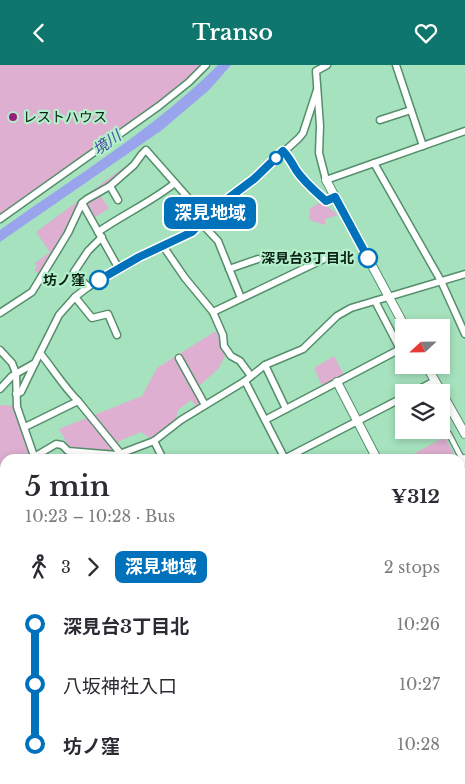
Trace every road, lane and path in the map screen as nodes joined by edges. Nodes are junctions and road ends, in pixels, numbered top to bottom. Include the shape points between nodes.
1 (206, 65) edge
2 (327, 65) edge
3 (396, 65) edge
4 (317, 90) junction
5 (411, 110) junction
6 (380, 120) dead end
7 (465, 131) edge
8 (423, 146) junction
9 (374, 163) junction
10 (326, 180) junction
11 (176, 183) junction
12 (110, 186) junction
13 (118, 200) dead end
14 (82, 203) junction
15 (0, 219) edge
16 (203, 220) junction
17 (100, 235) junction
18 (163, 246) junction
19 (258, 259) dead end
20 (324, 259) dead end
21 (119, 269) junction
22 (229, 269) junction
23 (465, 274) edge
24 (441, 281) junction
25 (88, 287) junction
26 (75, 297) junction
27 (389, 297) junction
28 (241, 298) junction
29 (375, 301) junction
30 (213, 312) junction
31 (0, 313) edge
32 (401, 319) edge
33 (465, 334) edge
34 (117, 335) dead end
35 (395, 336) edge
36 (0, 349) edge
37 (395, 352) edge
38 (40, 353) junction
39 (179, 358) dead end
40 (35, 363) junction
41 (265, 365) junction
42 (16, 373) junction
43 (431, 374) edge
44 (251, 376) junction
45 (245, 381) junction
46 (435, 381) junction
47 (337, 382) junction
48 (429, 384) edge
49 (0, 389) edge
50 (16, 394) junction
51 (78, 401) junction
52 (395, 402) edge
53 (205, 405) junction
54 (286, 409) junction
55 (265, 420) junction
56 (357, 421) junction
57 (25, 427) junction
58 (465, 434) edge
59 (450, 436) edge
60 (154, 441) junction
61 (34, 454) edge
62 (41, 454) edge
63 (121, 454) junction
64 (160, 454) edge
65 (282, 454) edge
66 (294, 454) edge
67 (374, 454) edge
68 (459, 454) edge

1 - 15 street via 160,106
2 - 4 street via 316,71
3 - 5 street
4 - 10 street via 319,153
4 - 16 street via 303,133 254,179
5 - 6 street
5 - 8 street
7 - 8 street
8 - 9 street
9 - 10 street
9 - 24 street
10 - 27 street
11 - 12 street via 146,151
11 - 16 street
11 - 17 street via 156,198 119,217
12 - 13 street
12 - 14 street
14 - 17 street
14 - 31 street via 32,292
16 - 18 street via 192,232
16 - 22 street via 218,241
17 - 21 street
17 - 25 street via 74,272
18 - 21 street
18 - 30 street
19 - 22 street
20 - 28 street
21 - 25 street
22 - 28 street
23 - 24 street
24 - 27 street
24 - 33 street
25 - 26 street
26 - 34 street via 92,318 108,314
26 - 38 street via 59,315
27 - 29 street
27 - 32 street
28 - 30 street
29 - 35 street
29 - 41 street via 337,316 303,349
30 - 44 street via 224,346
36 - 42 street
37 - 47 street
38 - 40 street
38 - 51 street
39 - 53 street
40 - 42 street
40 - 50 street via 21,391
41 - 44 street
41 - 54 street
42 - 49 street
42 - 50 street
43 - 46 street
44 - 45 street
45 - 53 street
45 - 55 street
46 - 48 street
46 - 58 street
47 - 54 street
47 - 56 street
50 - 57 street
51 - 57 street
51 - 63 street
52 - 56 street
53 - 60 street
54 - 55 street
55 - 65 street
56 - 66 street
56 - 67 street
57 - 61 street
59 - 68 street
60 - 63 street
60 - 64 street
62 - 63 street via 56,444 68,451

